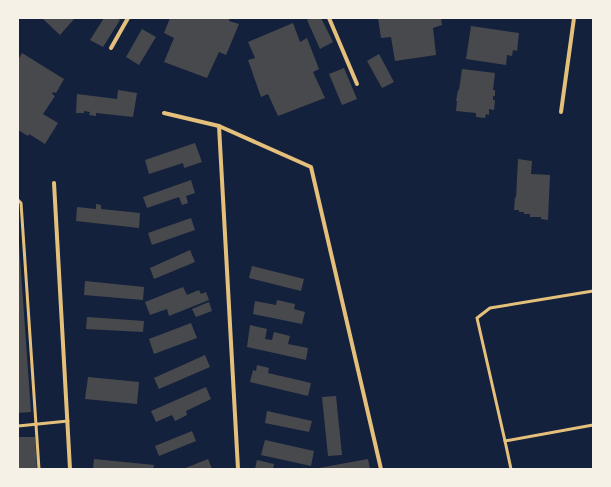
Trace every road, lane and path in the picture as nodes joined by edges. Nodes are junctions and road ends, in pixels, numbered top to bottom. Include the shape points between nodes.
1 (128, 18) edge
2 (329, 18) edge
3 (574, 18) edge
4 (111, 48) dead end
5 (357, 84) dead end
6 (561, 112) dead end
7 (164, 113) dead end
8 (218, 126) junction
9 (54, 183) dead end
10 (18, 200) edge
11 (593, 291) edge
12 (68, 421) junction
13 (36, 424) junction
14 (593, 425) edge
15 (18, 426) edge
16 (505, 441) junction
17 (39, 469) edge
18 (70, 469) edge
19 (238, 469) edge
20 (381, 469) edge
21 (511, 469) edge

1 - 4 street
2 - 5 street
3 - 6 street
7 - 8 street
8 - 19 street
8 - 20 street via 311,167
9 - 12 street
10 - 13 lane via 21,203
11 - 16 lane via 490,308 477,318
12 - 13 lane
12 - 18 street
13 - 15 lane
13 - 17 lane
14 - 16 lane
16 - 21 lane

